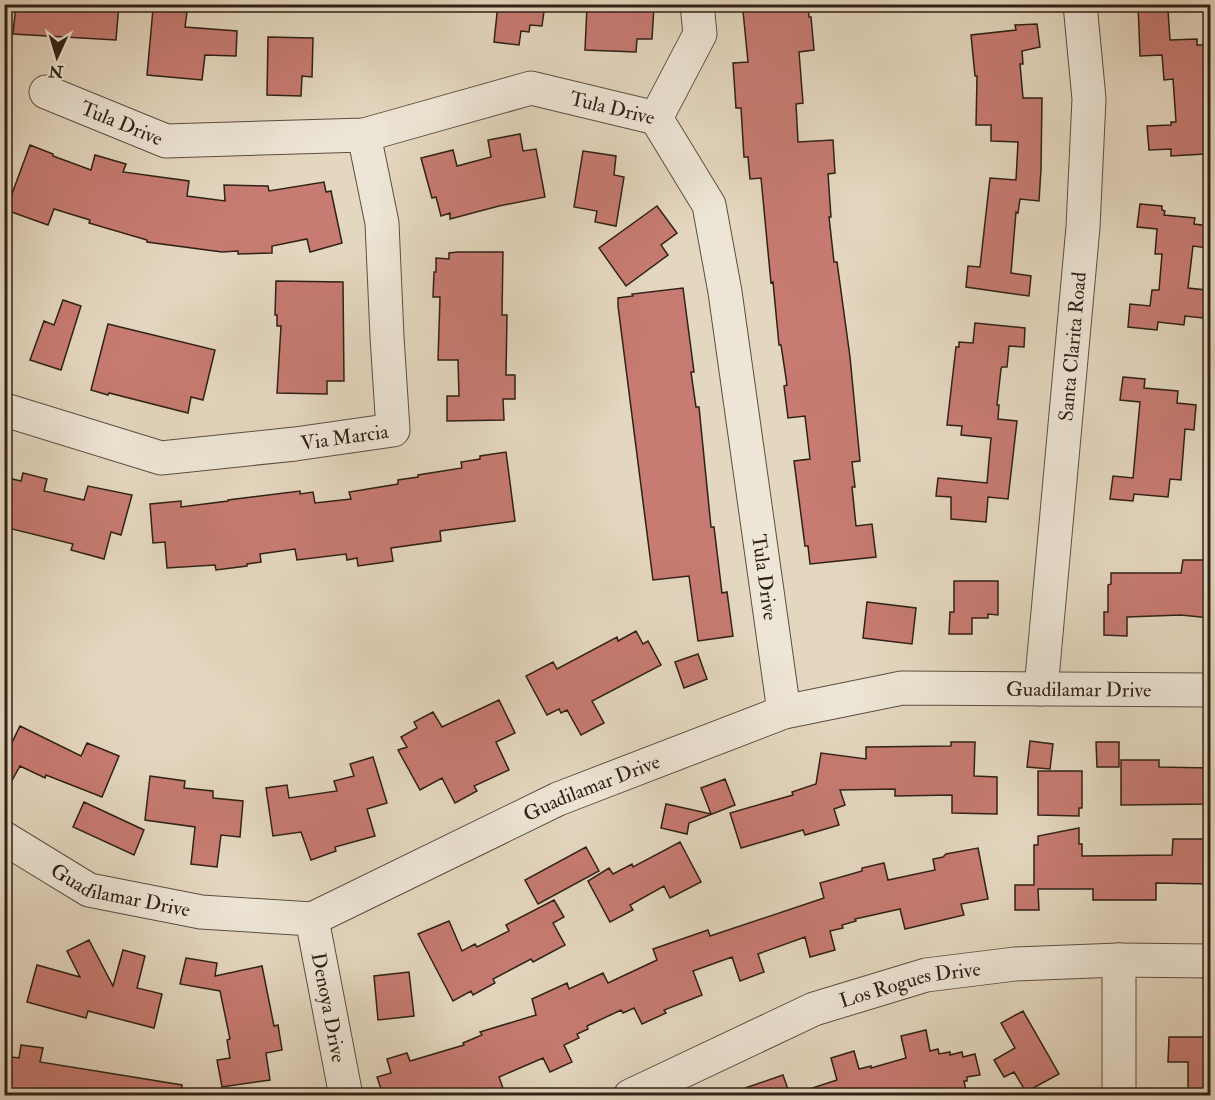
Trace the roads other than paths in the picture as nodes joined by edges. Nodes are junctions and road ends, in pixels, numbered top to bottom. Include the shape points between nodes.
1 (697, 4) edge
2 (1080, 4) edge
3 (46, 92) dead end
4 (656, 118) junction
5 (364, 135) junction
6 (5, 410) edge
7 (1041, 689) junction
8 (1210, 690) edge
9 (784, 712) junction
10 (4, 838) edge
11 (312, 919) junction
12 (1119, 960) junction
13 (1210, 961) edge
14 (346, 1095) edge
15 (630, 1095) edge
16 (1119, 1095) edge

1 - 4 street via 700,34
2 - 7 street, Santa Clarita Road via 1089,99 1083,226
3 - 5 street, Tula Drive via 166,141
4 - 5 street, Tula Drive via 531,88
4 - 9 street, Tula Drive via 709,205 725,292
5 - 6 street, Via Marcia via 382,223 393,430 161,458
7 - 8 street, Guadilamar Drive
7 - 9 street, Guadilamar Drive via 902,688
9 - 11 street, Guadilamar Drive via 558,799
10 - 11 street, Guadilamar Drive via 89,890 201,912
11 - 14 street, Denoya Drive
12 - 13 street, Los Rogues Drive
12 - 15 street, Los Rogues Drive via 1015,963 926,975 814,1009
12 - 16 street

